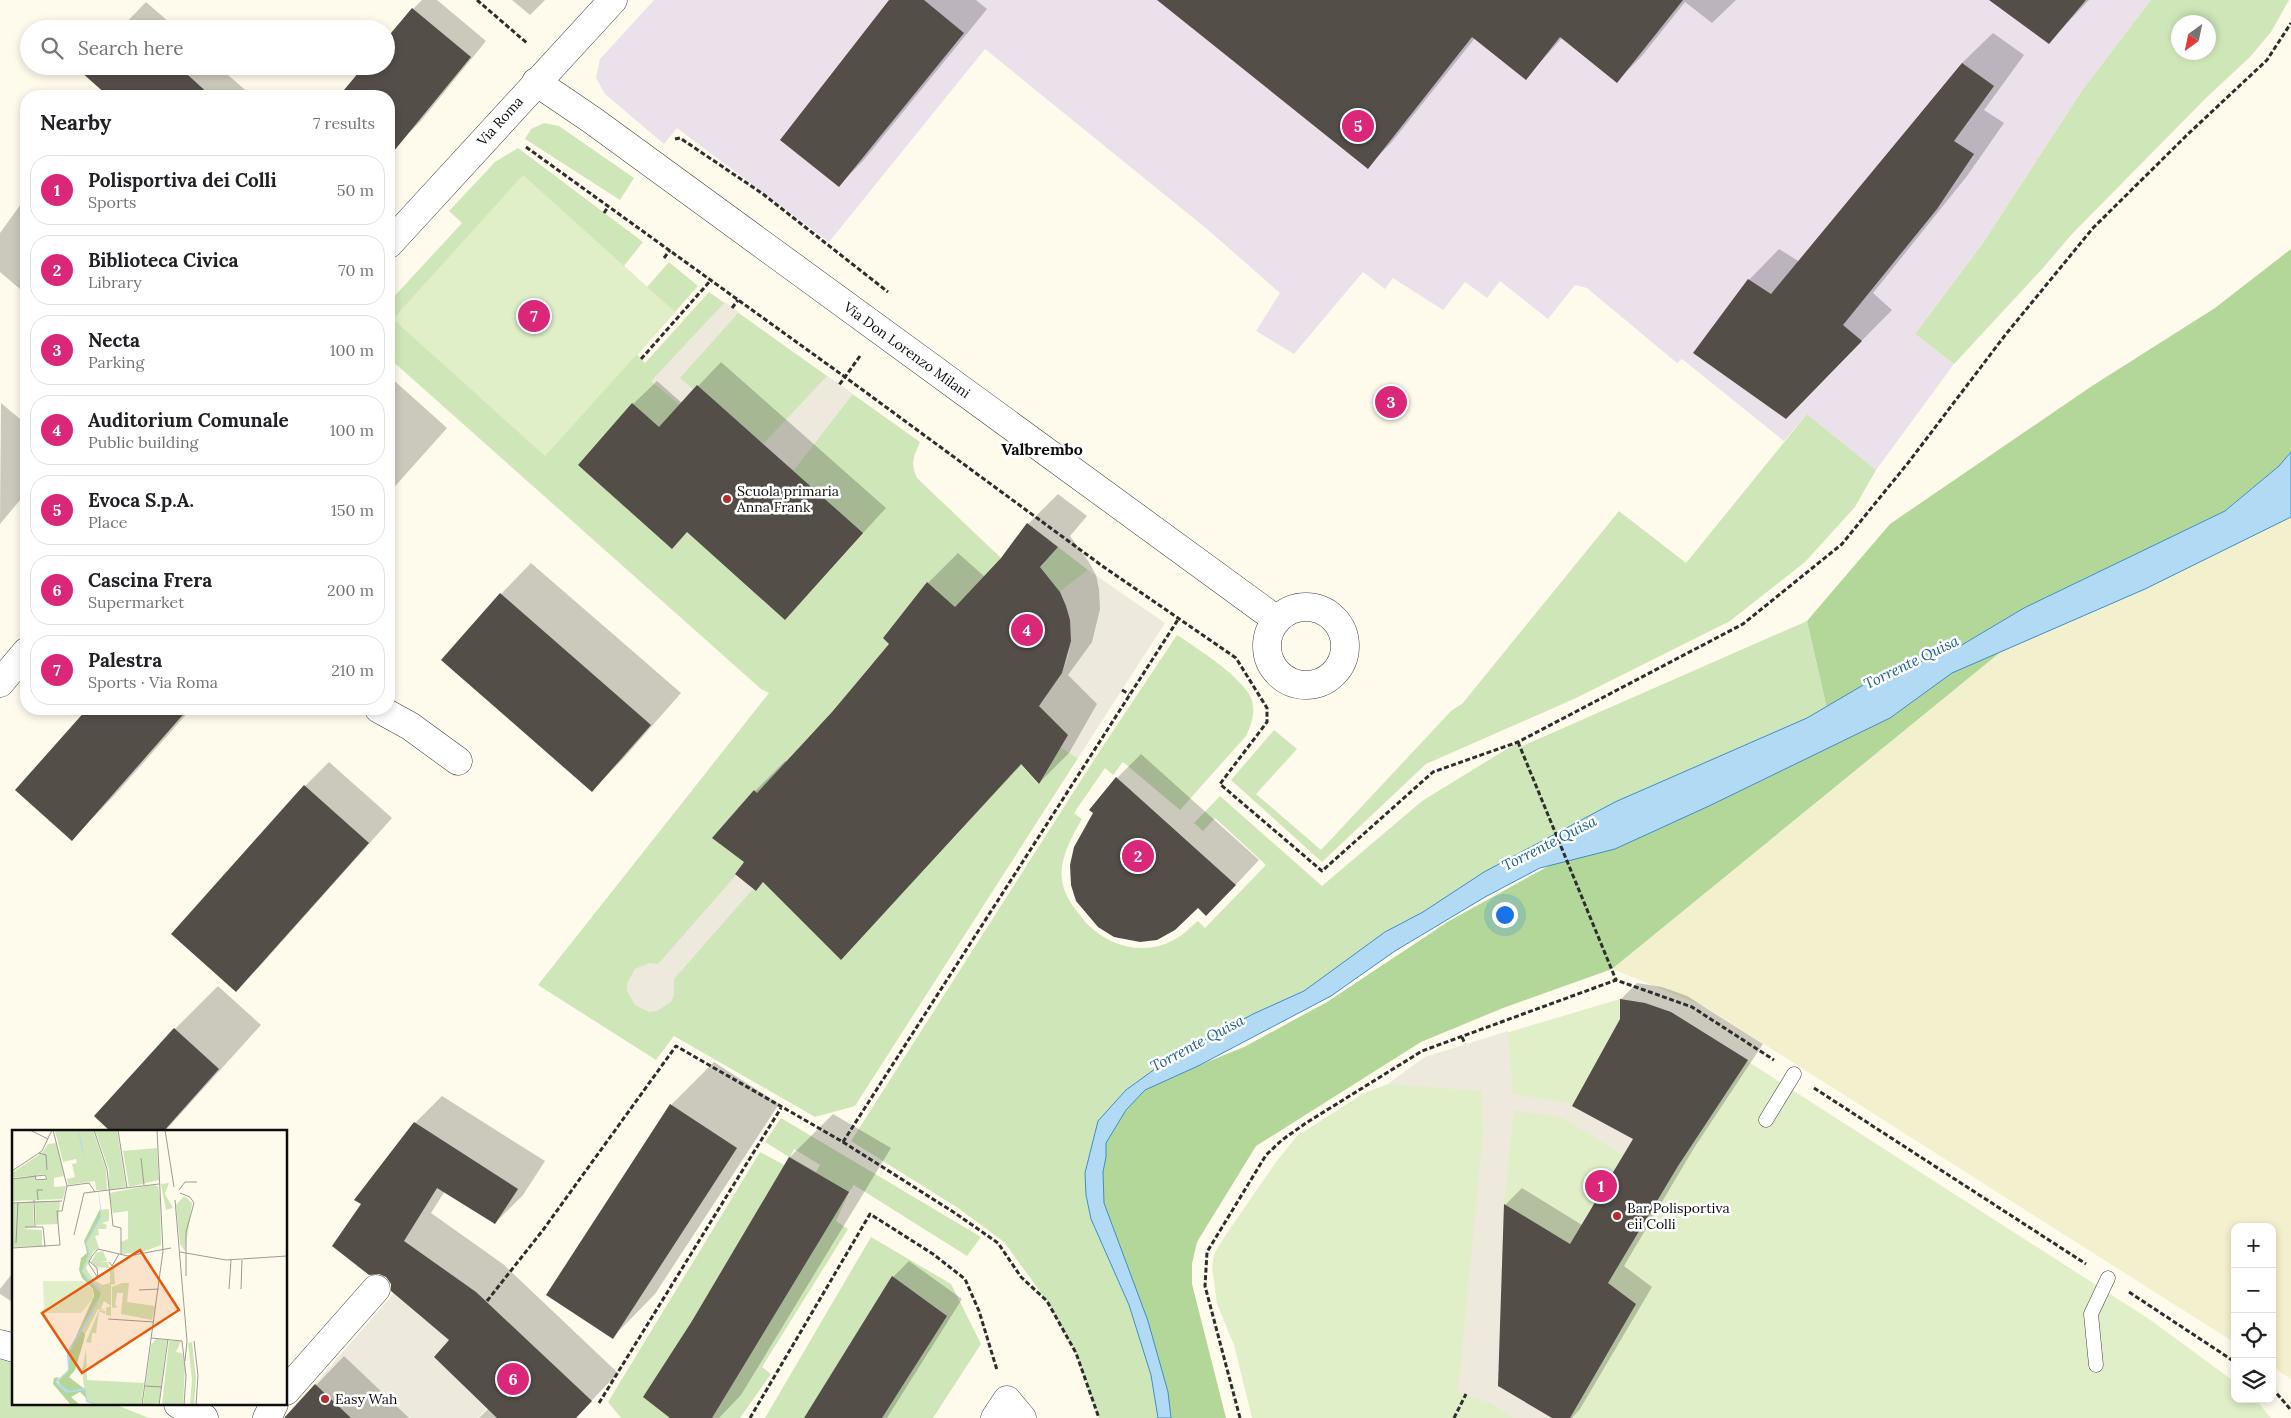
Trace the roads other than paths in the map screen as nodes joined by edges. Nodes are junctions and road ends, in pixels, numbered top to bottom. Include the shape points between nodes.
1 (613, 0) edge
2 (536, 82) junction
3 (395, 237) edge
4 (1277, 620) dead end
5 (20, 659) edge
6 (0, 683) edge
7 (390, 715) edge
8 (458, 761) dead end
9 (1794, 1074) road end
10 (1766, 1120) dead end
11 (2108, 1278) road end
12 (376, 1289) dead end
13 (2096, 1365) dead end
14 (288, 1389) edge
15 (182, 1406) edge
16 (273, 1406) edge
17 (204, 1418) edge
18 (267, 1418) edge

1 - 2 street, Via Roma
2 - 3 street, Via Roma
2 - 4 street, Via Don Lorenzo Milani
5 - 6 street
7 - 8 street
9 - 10 lane
11 - 13 lane via 2090,1314
12 - 14 street
15 - 17 street
16 - 18 street

